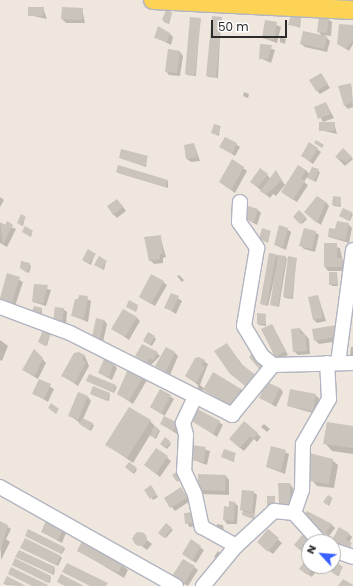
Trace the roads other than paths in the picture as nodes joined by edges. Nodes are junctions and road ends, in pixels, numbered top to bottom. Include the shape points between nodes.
1 (153, 0) edge
2 (350, 7) edge
3 (240, 202) dead end
4 (353, 250) edge
5 (0, 307) edge
6 (333, 363) junction
7 (353, 363) edge
8 (273, 365) junction
9 (195, 397) junction
10 (0, 487) edge
11 (294, 513) junction
12 (313, 534) edge
13 (236, 546) junction
14 (341, 553) edge
15 (353, 557) edge
16 (176, 586) edge
17 (203, 586) edge

1 - 2 main road
3 - 8 street via 239,222 257,248 244,326 262,356
4 - 6 street
5 - 9 street via 70,333
6 - 7 street
6 - 8 street
6 - 11 street via 328,399 303,444 302,490
8 - 9 street via 232,415
9 - 13 street via 183,423 186,435 184,471 195,495 202,527
10 - 16 street
11 - 12 street
11 - 13 street via 274,511
13 - 17 street
14 - 15 street

